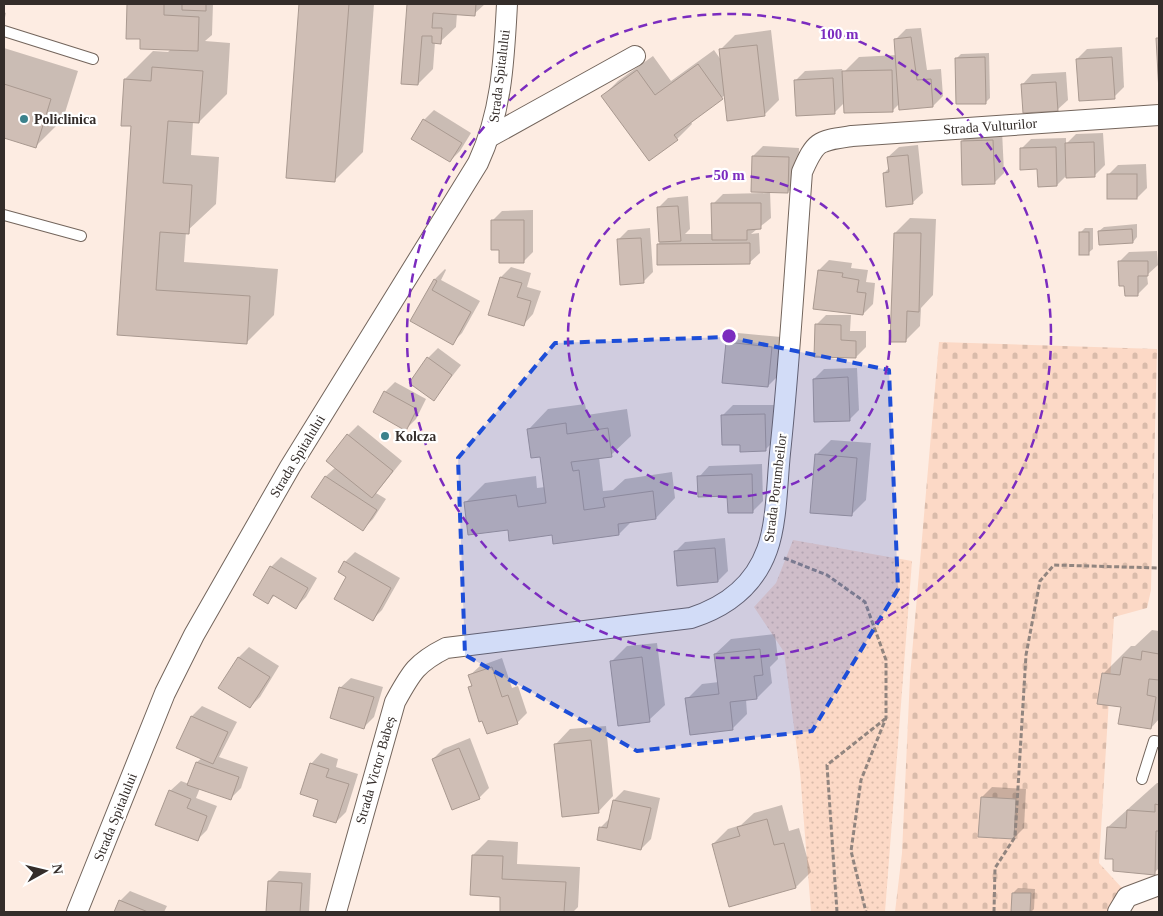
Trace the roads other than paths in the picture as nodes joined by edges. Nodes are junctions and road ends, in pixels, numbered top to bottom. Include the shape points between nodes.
1 (508, 4) edge
2 (4, 31) edge
3 (635, 56) dead end
4 (93, 59) dead end
5 (1159, 114) edge
6 (491, 136) junction
7 (822, 140) joint
8 (4, 215) edge
9 (81, 236) dead end
10 (446, 648) joint
11 (1159, 742) edge
12 (1142, 779) dead end
13 (1159, 885) edge
14 (77, 912) edge
15 (336, 912) edge
16 (1118, 912) edge

1 - 6 street, Strada Spitalului via 500,91
2 - 4 lane
3 - 6 street
5 - 7 street, Strada Vulturilor
6 - 14 street, Strada Spitalului via 478,163 290,467 194,635 166,693
7 - 10 street, Strada Porumbeilor via 811,152 802,172 771,534 757,570 731,601 710,612 658,623
8 - 9 lane
10 - 15 street, Strada Victor Babeș via 425,658 415,668 395,702
11 - 12 lane via 1154,741
13 - 16 street via 1127,897

